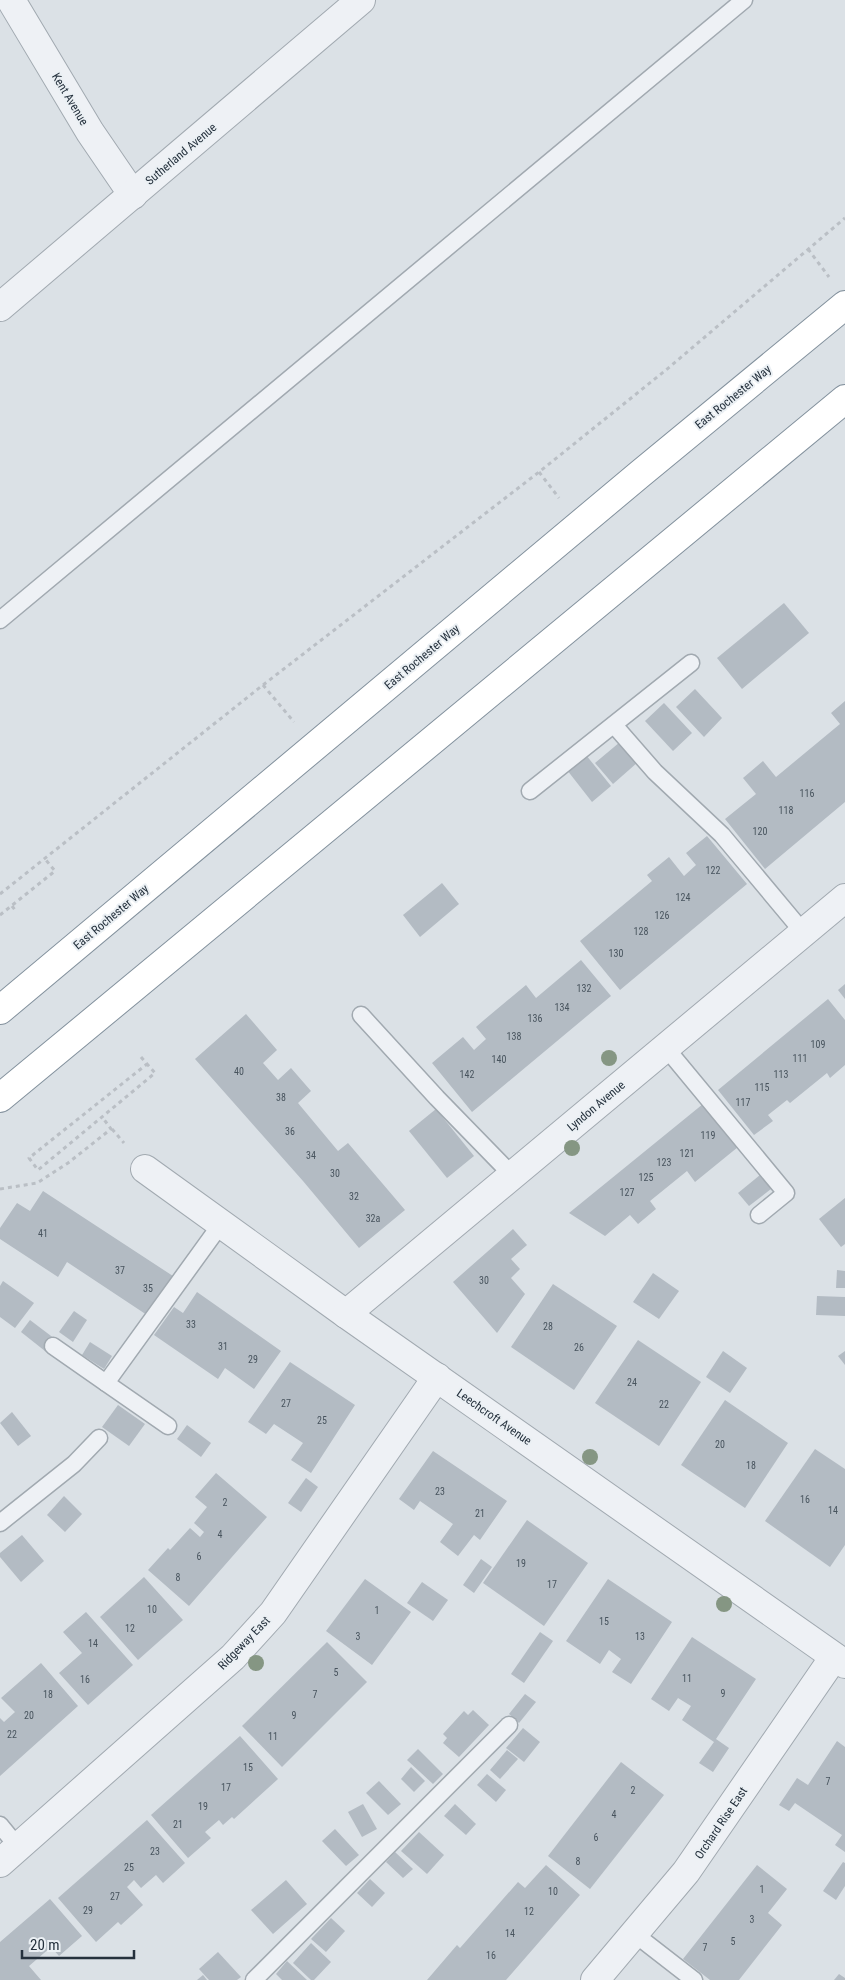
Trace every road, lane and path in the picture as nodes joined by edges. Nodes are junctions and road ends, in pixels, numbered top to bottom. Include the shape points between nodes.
1 (10, 0) edge
2 (361, 0) edge
3 (744, 0) edge
4 (0, 7) edge
5 (133, 195) junction
6 (845, 218) edge
7 (808, 250) junction
8 (818, 262) dead end
9 (845, 306) edge
10 (0, 307) edge
11 (845, 399) edge
12 (539, 472) junction
13 (549, 485) dead end
14 (0, 620) edge
15 (691, 663) dead end
16 (263, 685) junction
17 (281, 706) dead end
18 (614, 725) junction
19 (530, 791) dead end
20 (45, 859) junction
21 (0, 894) edge
22 (845, 898) edge
23 (12, 906) junction
24 (15, 910) dead end
25 (0, 915) edge
26 (803, 932) junction
27 (0, 1010) edge
28 (361, 1015) dead end
29 (666, 1048) junction
30 (141, 1057) dead end
31 (147, 1064) junction
32 (0, 1098) edge
33 (103, 1118) junction
34 (145, 1169) dead end
35 (513, 1176) junction
36 (0, 1189) edge
37 (759, 1215) dead end
38 (221, 1224) junction
39 (346, 1314) junction
40 (53, 1346) dead end
41 (437, 1377) junction
42 (106, 1383) junction
43 (168, 1426) dead end
44 (99, 1438) dead end
45 (0, 1523) edge
46 (840, 1661) edge
47 (508, 1725) dead end
48 (0, 1825) edge
49 (9, 1855) edge
50 (636, 1935) junction
51 (254, 1980) edge
52 (596, 1980) edge
53 (694, 1980) edge

1 - 4 lane
1 - 5 street, Kent Avenue via 90,132
2 - 5 street, Sutherland Avenue
3 - 14 lane
5 - 10 street, Sutherland Avenue
6 - 7 path
7 - 8 path
7 - 12 path
9 - 27 highway, East Rochester Way via 595,511
11 - 32 highway
12 - 13 path
12 - 16 path
15 - 18 lane
16 - 17 path
16 - 20 path
18 - 19 lane
18 - 26 lane via 655,772 722,836
20 - 21 path
20 - 23 path via 55,871
22 - 26 street, Lyndon Avenue
23 - 24 path
23 - 25 path
26 - 29 street, Lyndon Avenue
28 - 35 lane
29 - 35 street, Lyndon Avenue
29 - 37 lane via 786,1193
30 - 31 path
31 - 33 path via 155,1073
31 - 33 path via 29,1158 38,1170
33 - 36 path via 111,1129 68,1164 37,1183
34 - 38 street, Leechcroft Avenue
35 - 39 street, Lyndon Avenue
38 - 39 street, Leechcroft Avenue
38 - 42 lane
39 - 41 street, Leechcroft Avenue
40 - 42 lane
41 - 46 street, Leechcroft Avenue
41 - 49 street, Ridgeway East via 273,1613 232,1657
42 - 43 lane
44 - 45 lane via 74,1464
46 - 50 street, Orchard Rise East
47 - 51 lane
48 - 49 lane
50 - 52 street, Orchard Rise East
50 - 53 lane

